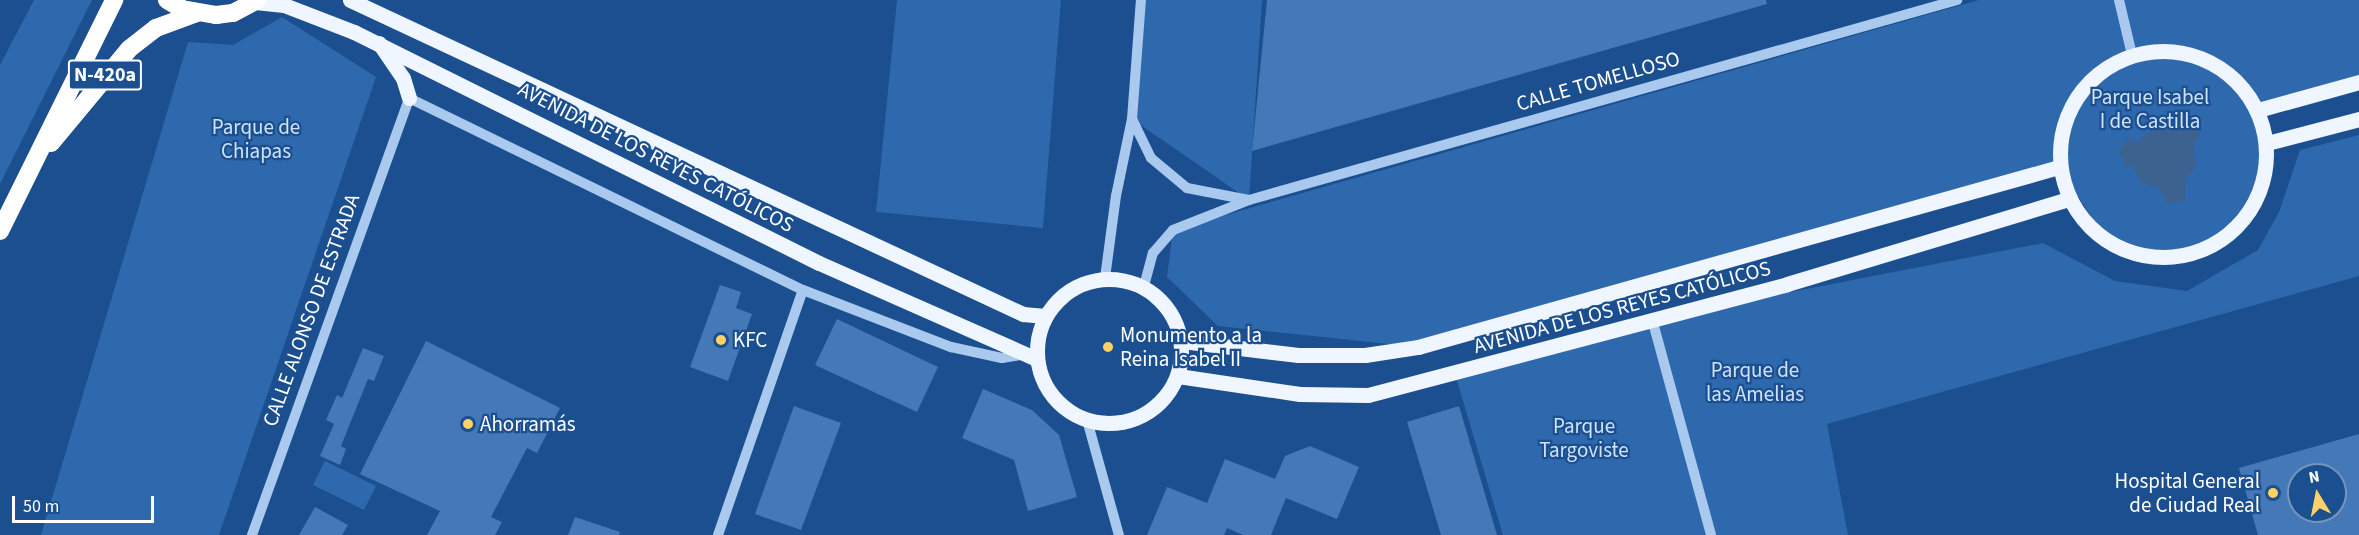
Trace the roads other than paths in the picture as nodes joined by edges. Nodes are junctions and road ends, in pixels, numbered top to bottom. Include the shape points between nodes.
1 (114, 0) edge
2 (167, 0) edge
3 (350, 0) edge
4 (1141, 0) edge
5 (1957, 0) edge
6 (2120, 0) edge
7 (256, 1) edge
8 (197, 13) junction
9 (379, 43) junction
10 (2132, 55) junction
11 (2359, 82) edge
12 (409, 98) junction
13 (2258, 110) junction
14 (1132, 119) junction
15 (2359, 119) edge
16 (2267, 143) junction
17 (35, 164) junction
18 (2059, 167) junction
19 (2068, 199) junction
20 (1249, 200) junction
21 (0, 231) edge
22 (1105, 278) junction
23 (1144, 286) junction
24 (803, 290) junction
25 (1045, 316) junction
26 (1652, 318) junction
27 (1182, 341) junction
28 (1031, 356) junction
29 (1178, 376) junction
30 (1087, 420) junction
31 (252, 535) edge
32 (718, 535) edge
33 (1119, 535) edge
34 (1711, 535) edge

1 - 17 highway, N-420a via 64,95
2 - 8 highway
3 - 25 main road, AVENIDA DE LOS REYES CATÓLICOS via 1023,314
4 - 14 street
5 - 20 street, CALLE TOMELLOSO
6 - 10 street
7 - 8 highway, N-420a via 233,13
7 - 9 main road, AVENIDA DE LOS REYES CATÓLICOS via 284,5
8 - 17 highway, N-420a via 156,28 129,49
9 - 12 main road via 403,78
9 - 28 main road, AVENIDA DE LOS REYES CATÓLICOS via 819,263
10 - 13 main road via 2175,51 2203,58 2235,79
10 - 18 main road via 2099,72 2074,99 2061,131
11 - 13 main road
12 - 24 street
12 - 31 street, CALLE ALONSO DE ESTRADA
13 - 16 main road
14 - 20 street, CALLE TOMELLOSO via 1150,158 1187,188
14 - 22 street
15 - 16 main road
16 - 19 main road via 2265,179 2250,213 2224,239 2188,256 2149,258 2108,243 2086,225
17 - 21 highway
18 - 19 main road
18 - 27 main road, AVENIDA DE LOS REYES CATÓLICOS via 1418,347 1365,355 1298,355
19 - 26 main road, AVENIDA DE LOS REYES CATÓLICOS via 1787,284
20 - 23 street, CALLE TOMELLOSO via 1173,230 1153,253
22 - 23 main road
22 - 25 main road via 1065,293
23 - 27 main road via 1173,315
24 - 28 street via 951,347 1002,357
24 - 32 street
25 - 28 main road
26 - 29 main road, AVENIDA DE LOS REYES CATÓLICOS via 1368,395 1300,394
26 - 34 street
27 - 29 main road
28 - 30 main road via 1047,389 1062,406
29 - 30 main road via 1168,394 1138,417 1121,422
30 - 33 street

